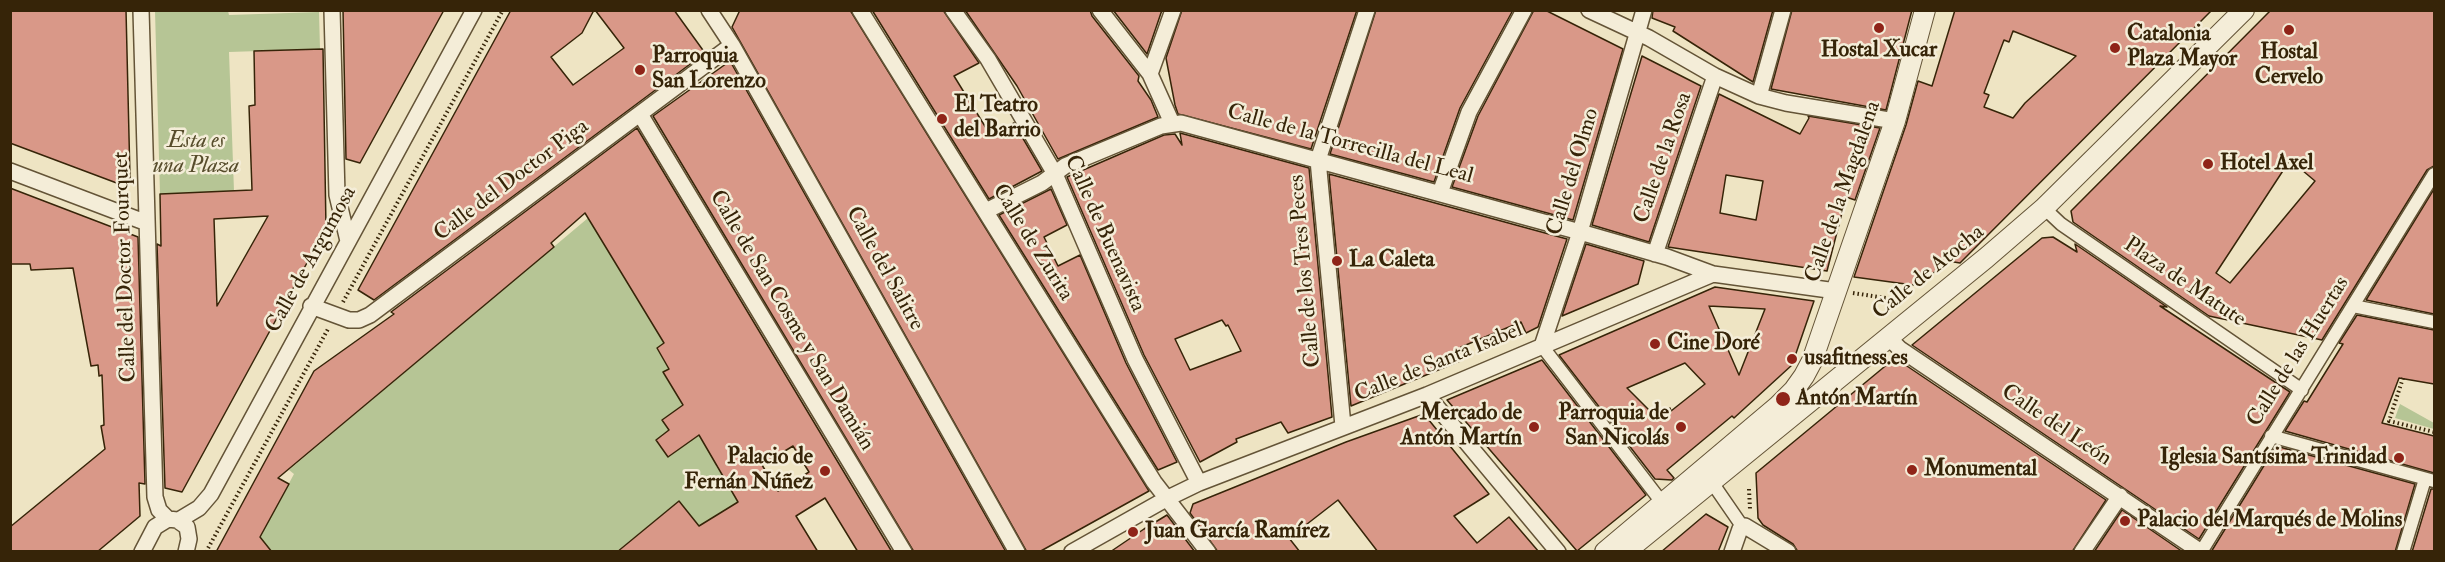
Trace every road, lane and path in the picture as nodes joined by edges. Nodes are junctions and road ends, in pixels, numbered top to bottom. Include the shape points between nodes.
1 (141, 10) edge
2 (332, 10) edge
3 (474, 10) edge
4 (503, 10) edge
5 (709, 10) edge
6 (728, 10) edge
7 (860, 10) edge
8 (953, 10) edge
9 (1100, 10) edge
10 (1173, 10) edge
11 (1367, 10) edge
12 (1524, 10) edge
13 (1589, 10) edge
14 (1644, 10) edge
15 (1783, 10) edge
16 (1925, 10) edge
17 (2244, 10) edge
18 (719, 25) junction
19 (1638, 34) junction
20 (732, 45) junction
21 (1150, 74) junction
22 (1715, 76) junction
23 (1759, 96) junction
24 (640, 114) junction
25 (1895, 121) junction
26 (1172, 123) junction
27 (1318, 160) junction
28 (10, 171) edge
29 (1055, 174) junction
30 (2434, 174) edge
31 (1440, 193) junction
32 (2044, 208) junction
33 (986, 211) junction
34 (147, 223) junction
35 (1580, 232) junction
36 (348, 241) junction
37 (1655, 254) junction
38 (1713, 274) junction
39 (1836, 291) junction
40 (311, 306) junction
41 (2353, 306) junction
42 (1926, 307) junction
43 (336, 317) junction
44 (2434, 322) edge
45 (1888, 337) junction
46 (1542, 346) junction
47 (2403, 378) dead end
48 (1798, 384) joint
49 (2302, 390) junction
50 (1426, 395) junction
51 (1343, 426) junction
52 (2434, 432) edge
53 (2271, 436) junction
54 (2430, 480) edge
55 (1711, 481) junction
56 (1199, 483) junction
57 (1749, 489) dead end
58 (2120, 496) junction
59 (1166, 499) junction
60 (1666, 508) junction
61 (1750, 510) dead end
62 (173, 520) junction
63 (1741, 527) junction
64 (142, 552) edge
65 (186, 552) edge
66 (206, 552) edge
67 (904, 552) edge
68 (1017, 552) edge
69 (1072, 552) edge
70 (1208, 552) edge
71 (1558, 552) edge
72 (1605, 552) edge
73 (1625, 552) edge
74 (1731, 552) edge
75 (1788, 552) edge
76 (2082, 552) edge
77 (2201, 552) edge
78 (2403, 552) edge

1 - 34 street, Calle del Doctor Fourquet
2 - 36 street via 337,195
3 - 36 street, Calle de Argumosa
4 - 43 path
5 - 18 street, Calle del Salitre
6 - 18 street
7 - 33 street, Calle de Zurita
8 - 29 street, Calle de Buenavista via 988,59
9 - 21 street
10 - 21 street
11 - 27 street, Calle de los Tres Peces
12 - 31 street via 1469,112
13 - 19 street
14 - 19 street, Calle del Olmo
15 - 23 street
16 - 25 street, Calle de la Magdalena
17 - 32 street, Calle de Atocha
18 - 20 street, Calle del Salitre
19 - 22 street
19 - 35 street, Calle del Olmo
20 - 24 street, Calle del Doctor Piga
20 - 68 street, Calle del Salitre
21 - 26 street
22 - 23 street
22 - 37 street, Calle de la Rosa
23 - 25 street
24 - 43 street, Calle del Doctor Piga via 370,315 355,321
24 - 67 street, Calle de San Cosme y San Damián
25 - 39 street, Calle de la Magdalena
26 - 27 street, Calle de la Torrecilla del Leal
26 - 29 street
27 - 31 street, Calle de la Torrecilla del Leal
27 - 51 street, Calle de los Tres Peces
28 - 34 street
29 - 33 street
29 - 56 street, Calle de Buenavista via 1135,359
30 - 41 street, Calle de las Huertas
31 - 35 street, Calle de la Torrecilla del Leal
32 - 42 street, Calle de Atocha
32 - 49 street, Plaza de Matute via 2061,224
33 - 59 street, Calle de Zurita
34 - 62 street, Calle del Doctor Fourquet via 155,496 159,510
35 - 37 street, Calle de la Torrecilla del Leal
35 - 46 street, Calle del Olmo
36 - 40 street, Calle de Argumosa
37 - 38 street, Calle de la Torrecilla del Leal
38 - 39 street
38 - 46 street, Calle de Santa Isabel
39 - 42 path
39 - 48 street, Calle de la Magdalena via 1812,361
40 - 43 street, Calle del Doctor Piga
40 - 62 street, Calle de Argumosa via 211,494 200,508
41 - 44 street
41 - 49 street, Calle de las Huertas
42 - 45 street, Calle de Atocha
43 - 66 path
45 - 55 street, Calle de Atocha
45 - 58 street, Calle del León via 1900,349
46 - 50 street, Calle de Santa Isabel
46 - 60 street
47 - 52 path via 2389,421
48 - 60 street, Calle de Atocha
49 - 53 street, Calle de las Huertas
50 - 51 street, Calle de Santa Isabel
50 - 71 street
51 - 56 street, Calle de Santa Isabel
53 - 54 street
53 - 77 street, Calle de las Huertas
54 - 78 street
55 - 60 street, Calle de Atocha
55 - 63 street
56 - 59 street, Calle de Santa Isabel
57 - 61 path
58 - 76 street
58 - 77 street, Calle del León
59 - 69 street, Calle de Santa Isabel
59 - 70 street, Calle de Zurita
60 - 72 street, Calle de Atocha
60 - 73 street, Calle de Atocha
62 - 64 street, Calle de Argumosa via 155,527
62 - 65 street, Calle del Doctor Fourquet via 187,527
63 - 74 street
63 - 75 street

